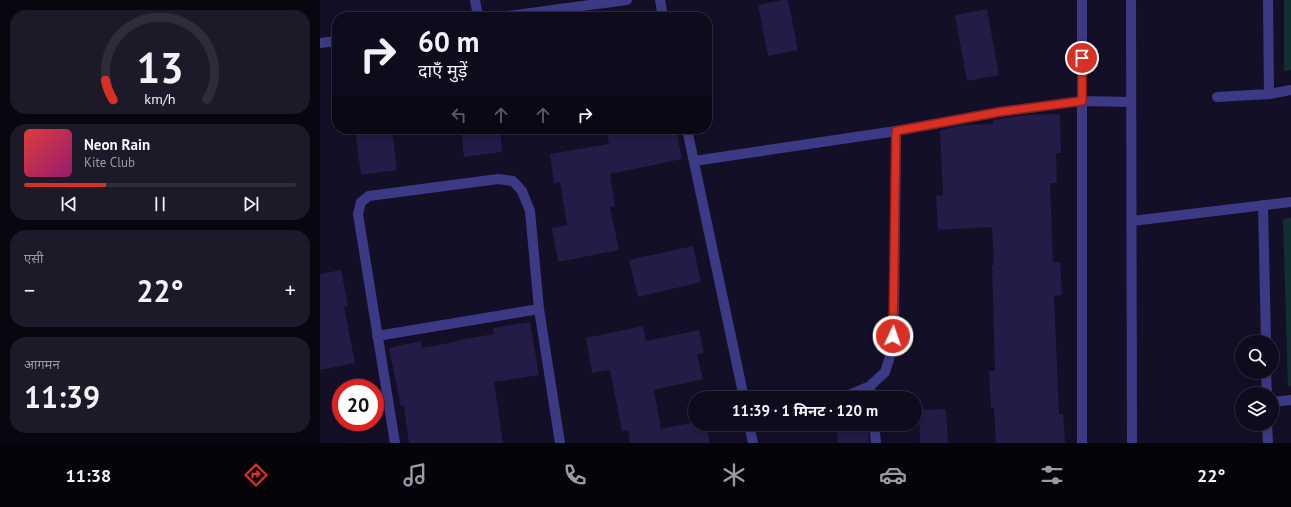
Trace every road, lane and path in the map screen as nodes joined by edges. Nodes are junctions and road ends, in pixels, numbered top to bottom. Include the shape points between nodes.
1 (475, 0) edge
2 (627, 0) edge
3 (660, 0) edge
4 (1082, 0) edge
5 (1131, 0) edge
6 (1268, 0) edge
7 (477, 12) edge
8 (537, 12) edge
9 (662, 12) edge
10 (332, 41) edge
11 (320, 42) edge
12 (1291, 90) edge
13 (1269, 94) junction
14 (1217, 97) dead end
15 (1082, 101) junction
16 (1131, 102) junction
17 (896, 131) junction
18 (688, 134) edge
19 (694, 161) junction
20 (1291, 202) edge
21 (1263, 205) junction
22 (1132, 221) junction
23 (539, 309) junction
24 (1266, 335) edge
25 (377, 336) junction
26 (870, 386) junction
27 (743, 391) edge
28 (858, 391) edge
29 (870, 391) edge
30 (1291, 400) edge
31 (1279, 401) edge
32 (750, 431) edge
33 (875, 431) edge
34 (1267, 431) edge
35 (395, 443) edge
36 (560, 443) edge
37 (753, 443) edge
38 (876, 443) edge
39 (1082, 443) edge
40 (1132, 443) edge
41 (1268, 443) edge

1 - 7 street
2 - 8 street
3 - 9 street
4 - 15 street
5 - 16 street
6 - 13 street
10 - 11 street
12 - 13 street
13 - 14 street
15 - 16 street
15 - 17 street via 999,112
15 - 39 street
16 - 22 street
17 - 19 street
17 - 26 street via 892,350 885,372
18 - 19 street
19 - 27 street
20 - 21 street
21 - 22 street
21 - 24 street
22 - 40 street
23 - 25 street
23 - 25 street via 530,211 522,191 514,181 498,179 369,196 361,202 358,214
23 - 36 street
25 - 35 street
26 - 28 street
26 - 29 street
30 - 31 street
32 - 37 street
33 - 38 street
34 - 41 street

